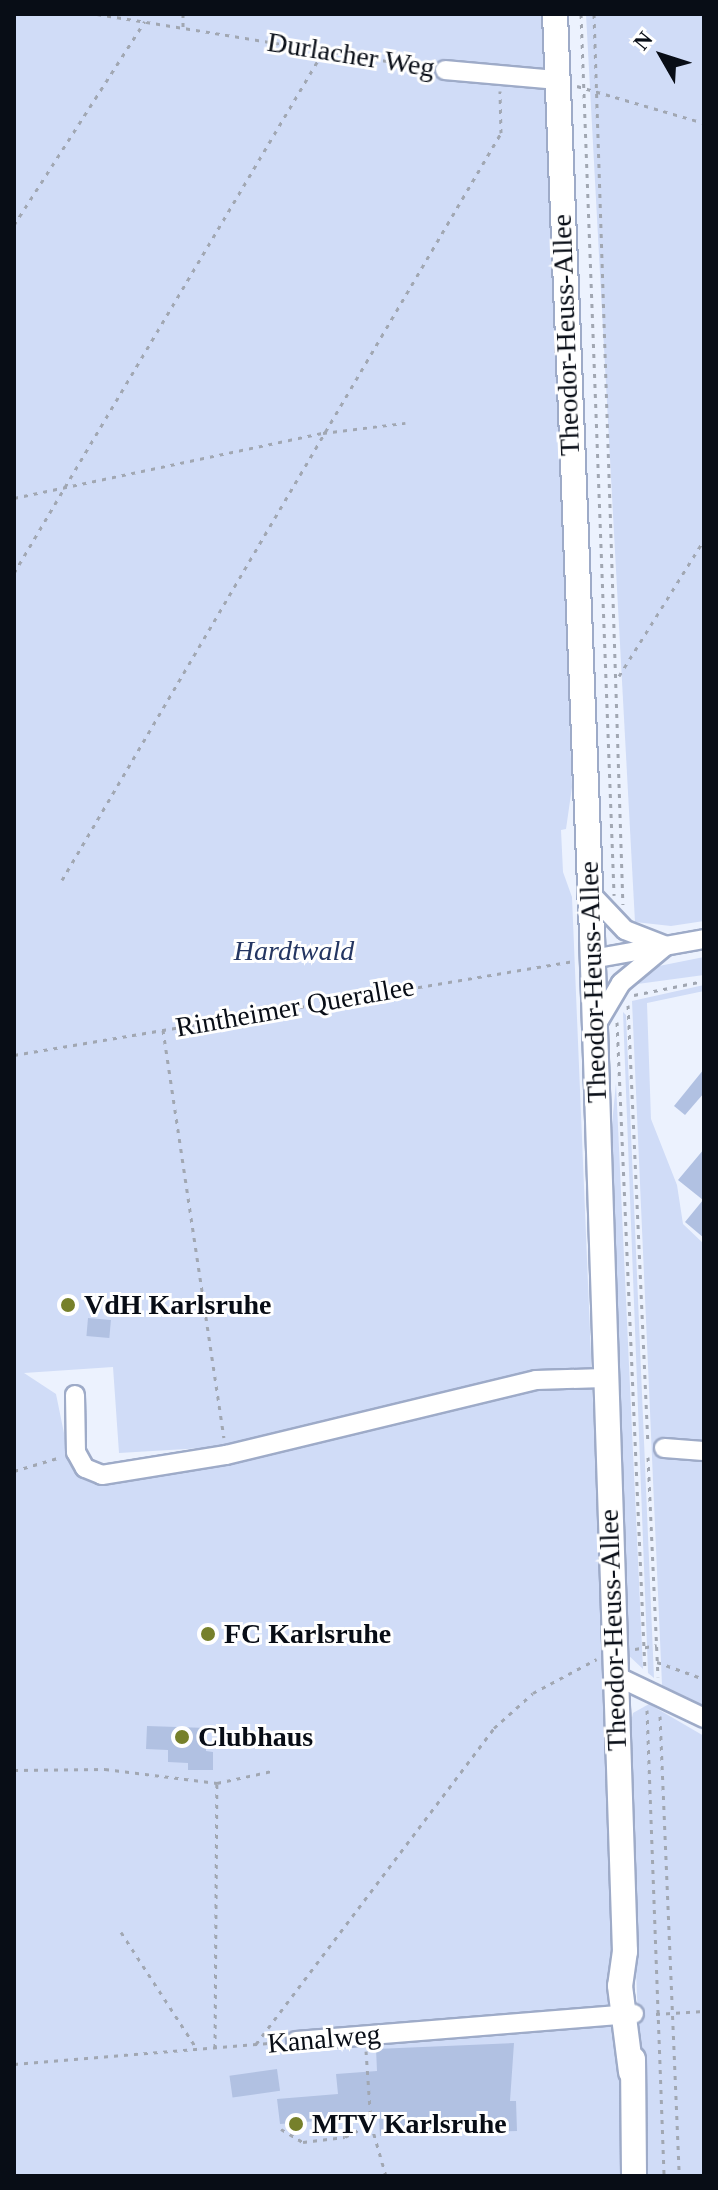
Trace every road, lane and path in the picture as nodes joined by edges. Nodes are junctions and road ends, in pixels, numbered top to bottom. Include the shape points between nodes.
1 (97, 14) edge
2 (183, 14) edge
3 (555, 14) edge
4 (581, 14) edge
5 (594, 14) edge
6 (145, 21) junction
7 (183, 27) junction
8 (323, 52) junction
9 (445, 70) joint
10 (500, 75) junction
11 (558, 80) junction
12 (584, 88) junction
13 (597, 92) junction
14 (704, 123) edge
15 (14, 225) edge
16 (405, 423) dead end
17 (323, 433) junction
18 (69, 487) junction
19 (14, 498) edge
20 (704, 540) edge
21 (14, 573) edge
22 (619, 676) junction
23 (621, 762) junction
24 (601, 763) dead end
25 (608, 763) junction
26 (62, 880) dead end
27 (625, 889) dead end
28 (590, 893) junction
29 (617, 923) junction
30 (704, 939) edge
31 (666, 946) junction
32 (585, 960) junction
33 (704, 981) edge
34 (626, 996) junction
35 (622, 1006) dead end
36 (617, 1016) dead end
37 (594, 1029) junction
38 (163, 1030) junction
39 (14, 1055) edge
40 (604, 1378) junction
41 (75, 1395) dead end
42 (664, 1448) dead end
43 (704, 1451) edge
44 (76, 1452) junction
45 (226, 1455) junction
46 (14, 1471) edge
47 (657, 1662) junction
48 (613, 1665) junction
49 (704, 1679) edge
50 (652, 1690) junction
51 (704, 1718) edge
52 (14, 1770) edge
53 (272, 1771) dead end
54 (217, 1783) junction
55 (121, 1932) dead end
56 (704, 2011) edge
57 (675, 2013) junction
58 (638, 2014) junction
59 (365, 2036) junction
60 (296, 2041) joint
61 (256, 2044) junction
62 (215, 2048) junction
63 (197, 2049) junction
64 (14, 2064) edge
65 (371, 2124) junction
66 (281, 2129) dead end
67 (386, 2176) edge
68 (634, 2176) edge
69 (664, 2176) edge
70 (679, 2176) edge

1 - 6 path, Durlacher Weg
2 - 7 path
3 - 11 main road, Theodor-Heuss-Allee
4 - 12 path
5 - 13 path
6 - 7 path, Durlacher Weg
6 - 15 path
7 - 8 path, Durlacher Weg
8 - 9 path, Durlacher Weg
8 - 18 path
9 - 10 street, Durlacher Weg
10 - 11 street, Durlacher Weg
10 - 17 path via 501,133
11 - 12 path
11 - 28 main road, Theodor-Heuss-Allee
12 - 13 path
12 - 25 path
13 - 14 path
13 - 22 path
16 - 17 path
17 - 18 path
17 - 26 path
18 - 19 path
18 - 21 path
20 - 22 path
22 - 23 path
23 - 25 path
23 - 27 path
24 - 25 path
25 - 29 path
28 - 29 street
28 - 32 main road, Theodor-Heuss-Allee
29 - 31 street
30 - 31 street
31 - 32 street
31 - 37 street via 621,983
32 - 37 main road, Theodor-Heuss-Allee
32 - 38 path, Rintheimer Querallee
33 - 34 path
34 - 35 path
34 - 47 path
36 - 50 path
37 - 40 main road, Theodor-Heuss-Allee
38 - 39 path, Rintheimer Querallee
38 - 45 path
40 - 45 street via 536,1380
40 - 48 main road, Theodor-Heuss-Allee
41 - 44 street
42 - 43 street
44 - 45 street via 85,1468 102,1475
44 - 46 path
47 - 49 path
47 - 50 path
48 - 50 street
48 - 58 main road, Theodor-Heuss-Allee via 625,1951
48 - 61 path via 533,1693 494,1728
50 - 51 street
50 - 57 path
50 - 58 path
52 - 54 path via 92,1768
53 - 54 path via 246,1781
54 - 62 path
55 - 63 path
56 - 57 path
57 - 58 path
57 - 70 path
58 - 59 street, Kanalweg
58 - 68 main road, Theodor-Heuss-Allee via 631,2072
58 - 69 path
59 - 60 street, Kanalweg
59 - 65 path
60 - 61 path, Kanalweg
61 - 62 path, Kanalweg
62 - 63 path, Kanalweg
63 - 64 path, Kanalweg
65 - 66 path via 345,2137 303,2142
65 - 67 path

